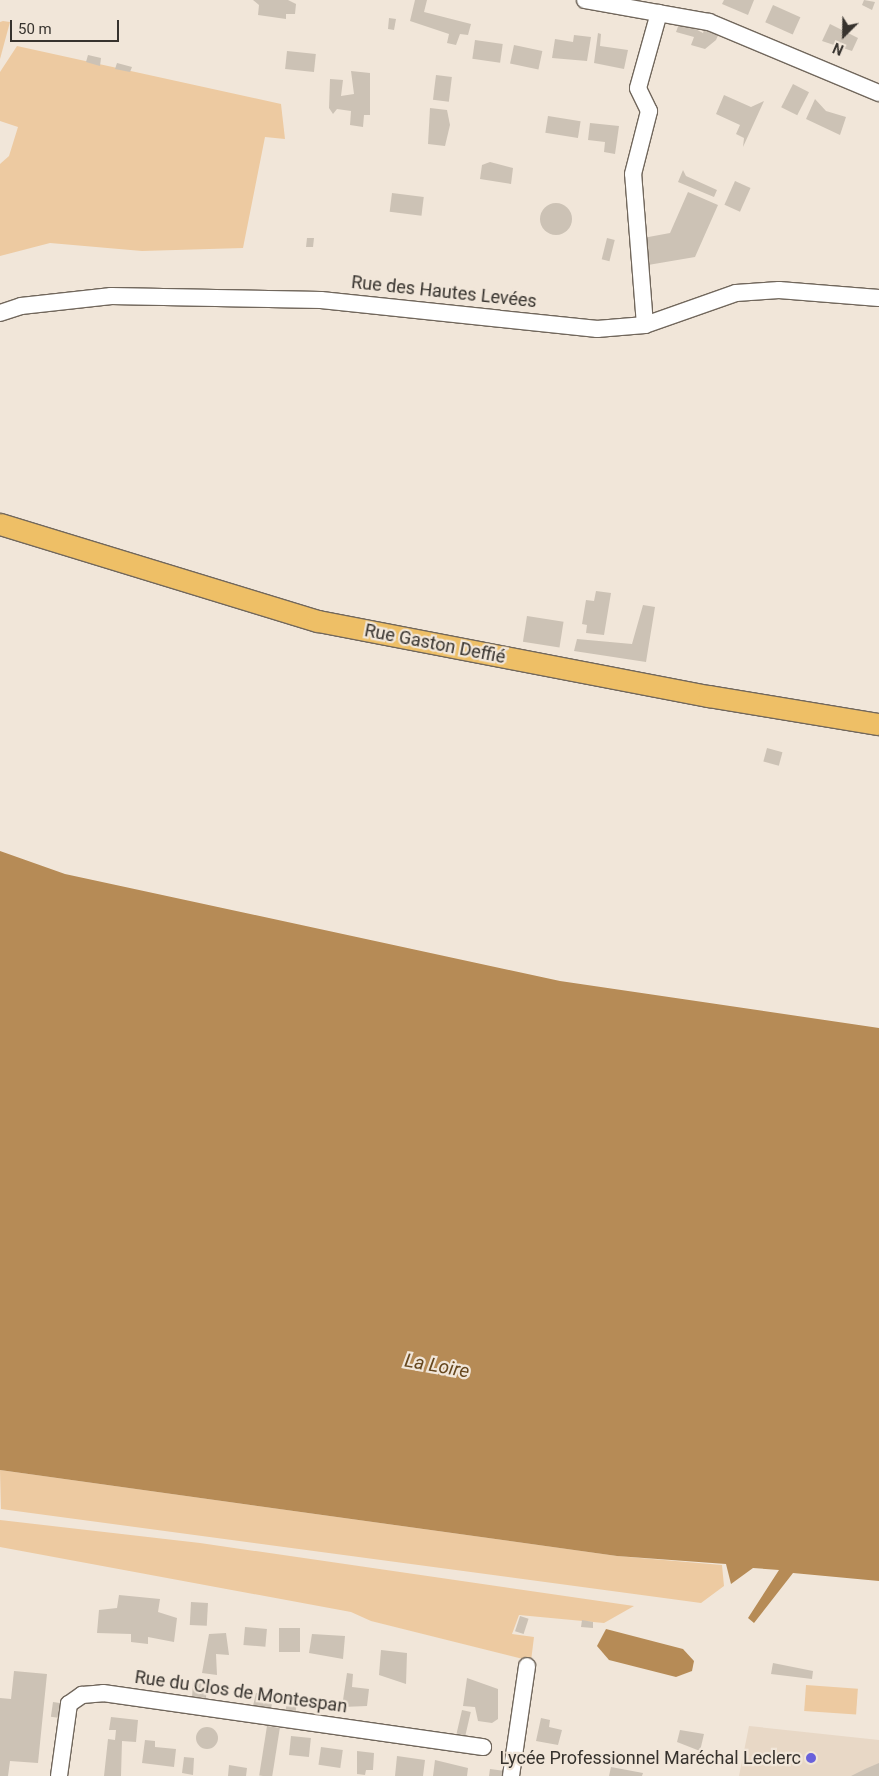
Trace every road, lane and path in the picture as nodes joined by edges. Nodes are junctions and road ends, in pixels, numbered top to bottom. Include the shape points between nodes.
1 (584, 0) edge
2 (659, 13) junction
3 (879, 93) edge
4 (879, 298) edge
5 (0, 313) edge
6 (645, 325) junction
7 (0, 524) edge
8 (879, 724) edge
9 (527, 1666) dead end
10 (483, 1747) dead end
11 (59, 1776) edge
12 (511, 1776) edge

1 - 2 street
2 - 3 street via 709,22
2 - 6 street via 638,88 649,111 633,174
4 - 6 street, Rue des Hautes Levées via 779,290 736,293
5 - 6 street, Rue des Hautes Levées via 21,306 111,296 321,300 597,329
7 - 8 main road, Rue Gaston Deffié via 318,621 708,696
9 - 12 street
10 - 11 street, Rue du Clos de Montespan via 103,1693 82,1695 69,1704

